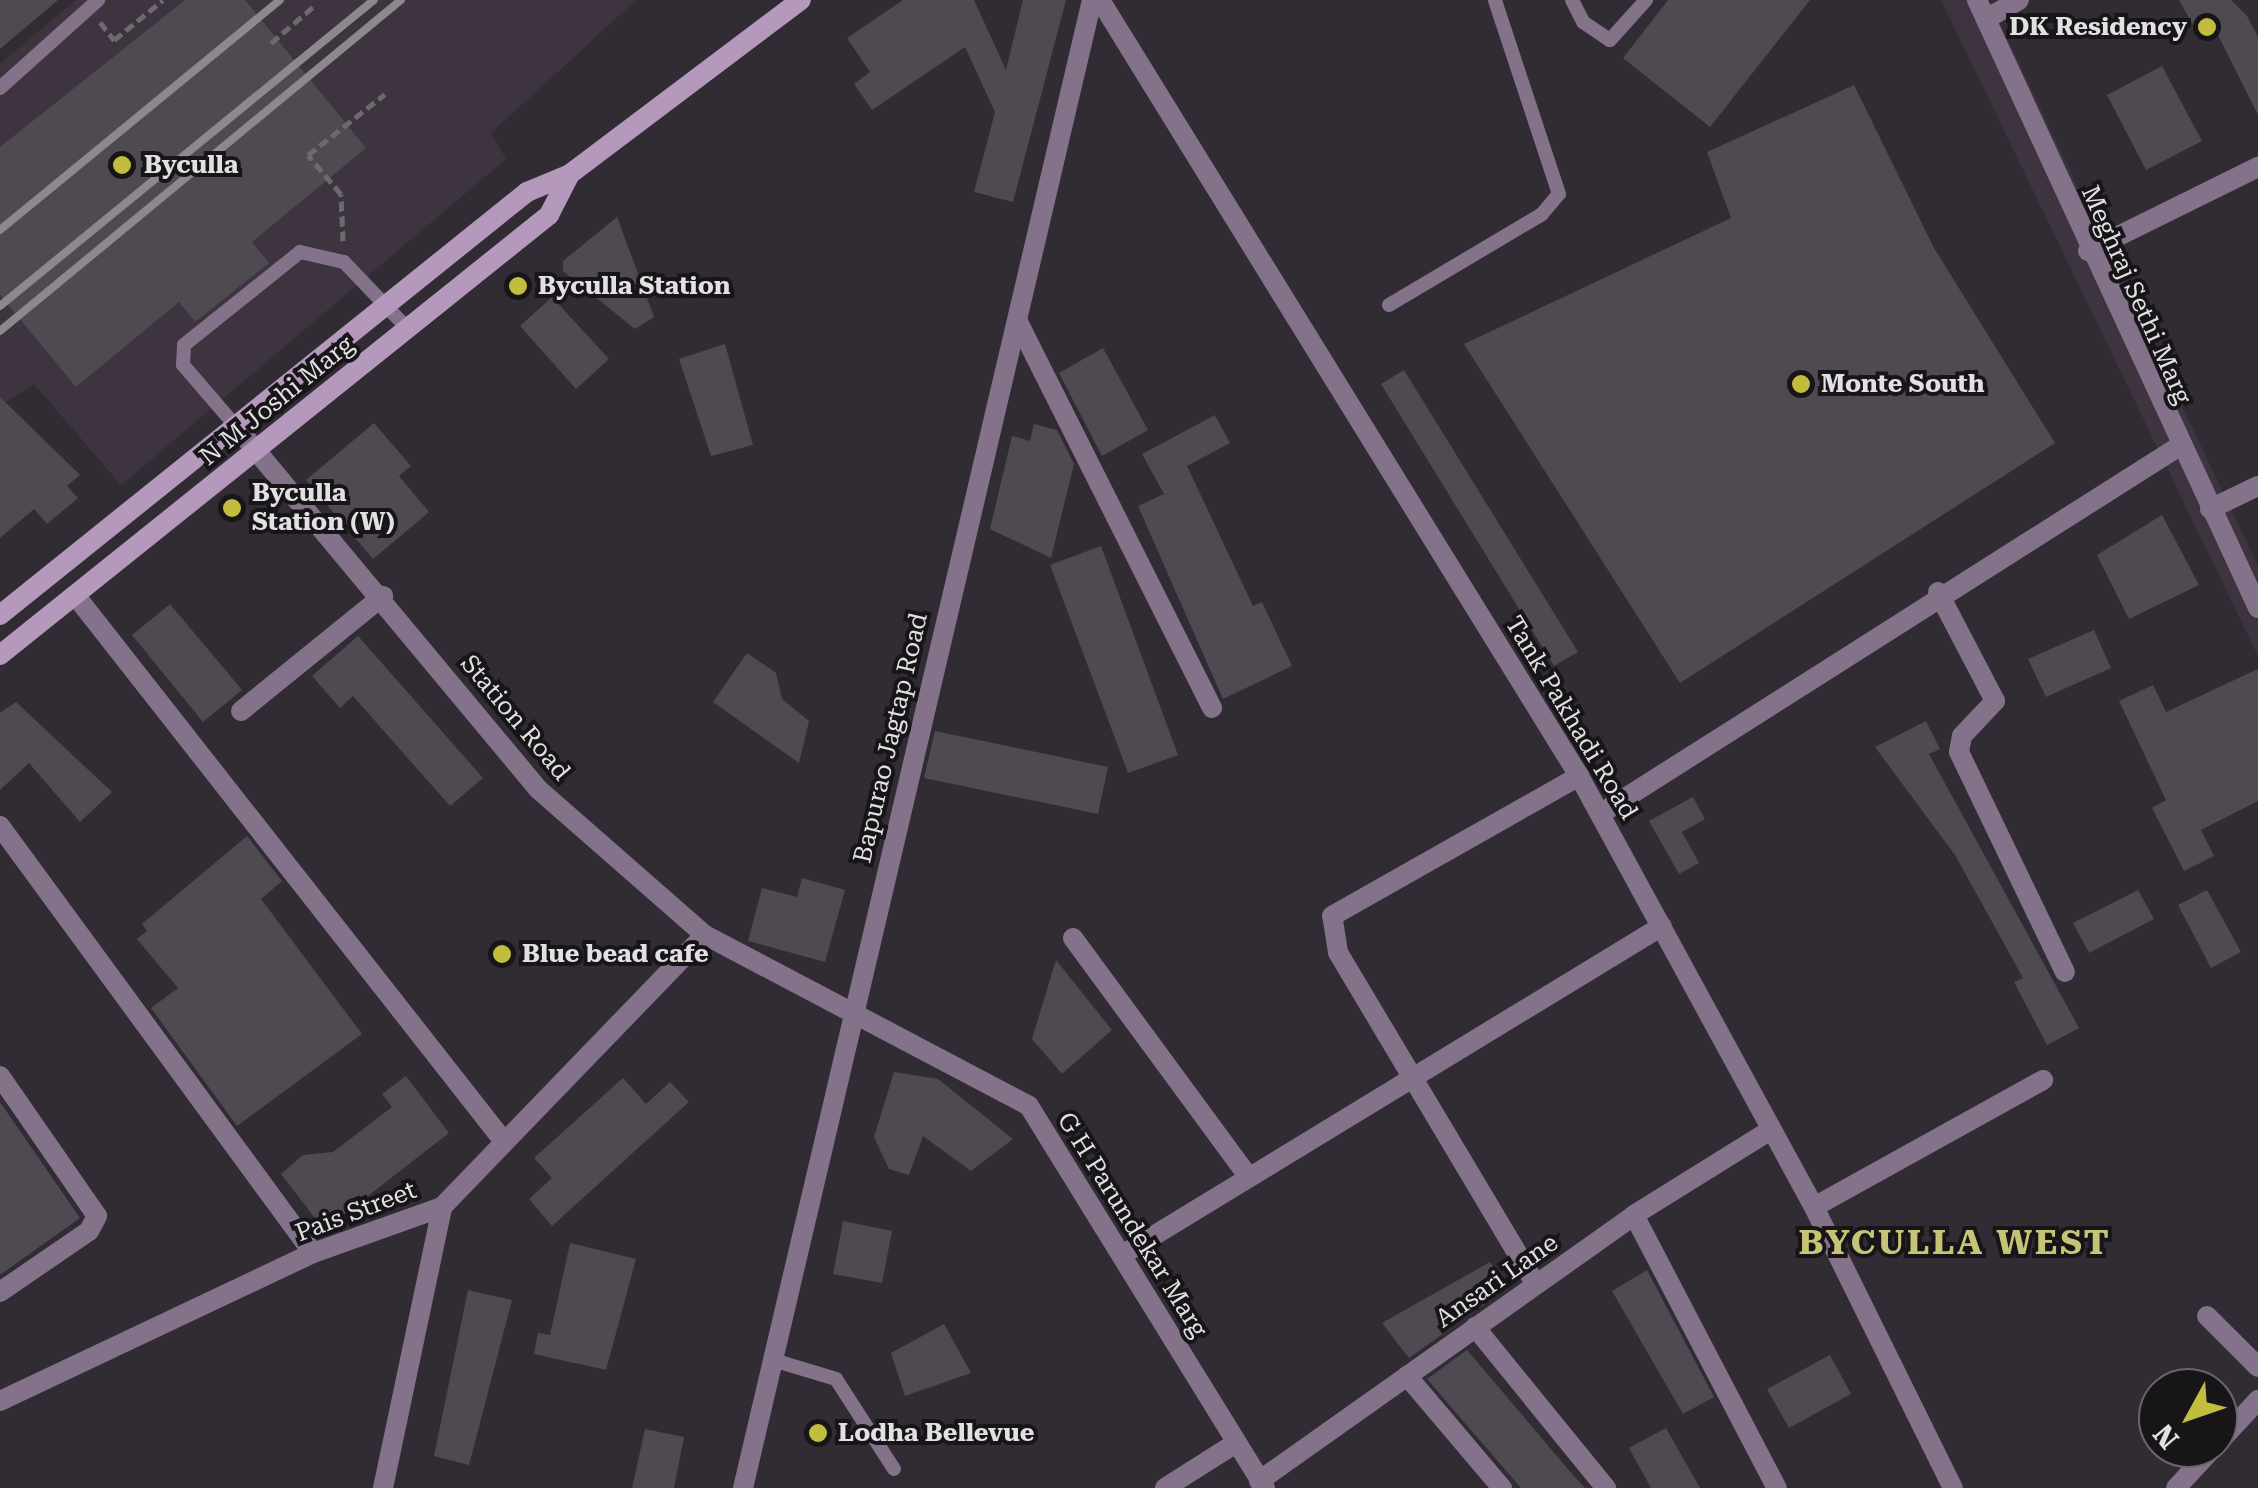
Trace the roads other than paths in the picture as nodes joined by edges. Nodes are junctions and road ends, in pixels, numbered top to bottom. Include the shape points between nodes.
1 (802, 0) edge
2 (1092, 0) edge
3 (1100, 0) edge
4 (1495, 0) edge
5 (1572, 0) edge
6 (1646, 0) edge
7 (2019, 0) edge
8 (95, 6) edge
9 (1981, 10) edge
10 (0, 88) edge
11 (2258, 166) edge
12 (570, 174) junction
13 (2088, 250) junction
14 (389, 301) junction
15 (1389, 306) dead end
16 (1018, 322) junction
17 (408, 329) junction
18 (239, 430) junction
19 (2178, 447) junction
20 (257, 450) junction
21 (2258, 486) edge
22 (2210, 509) junction
23 (1938, 592) junction
24 (75, 596) junction
25 (382, 596) junction
26 (2258, 608) edge
27 (0, 615) edge
28 (0, 654) edge
29 (1212, 708) dead end
30 (241, 711) dead end
31 (1580, 776) junction
32 (1600, 814) junction
33 (0, 826) edge
34 (1662, 926) junction
35 (705, 935) junction
36 (1072, 938) dead end
37 (2065, 972) dead end
38 (854, 1011) junction
39 (1412, 1074) junction
40 (0, 1076) edge
41 (2043, 1080) dead end
42 (1769, 1131) junction
43 (502, 1139) junction
44 (1247, 1175) junction
45 (442, 1207) junction
46 (1814, 1207) junction
47 (1634, 1215) junction
48 (313, 1253) junction
49 (1122, 1255) junction
50 (1536, 1283) junction
51 (0, 1292) edge
52 (2208, 1316) dead end
53 (1475, 1327) junction
54 (772, 1360) junction
55 (2258, 1368) edge
56 (1407, 1376) junction
57 (2258, 1400) edge
58 (0, 1402) edge
59 (2238, 1422) edge
60 (1236, 1443) junction
61 (2195, 1468) edge
62 (894, 1470) dead end
63 (1262, 1484) edge
64 (382, 1488) edge
65 (742, 1488) edge
66 (1165, 1488) edge
67 (1502, 1488) edge
68 (1606, 1488) edge
69 (1776, 1488) edge
70 (1952, 1488) edge
71 (2176, 1488) edge

1 - 12 main road, N M Joshi Marg
2 - 16 street, Bapurao Jagtap Road
3 - 31 street, Tank Pakhadi Road
4 - 15 lane via 1559,194 1542,214
5 - 6 lane via 1583,22 1610,40
7 - 9 street
8 - 10 lane
9 - 13 street, Meghraj Sethi Marg
11 - 13 street
12 - 14 main road, N M Joshi Marg via 527,192
12 - 17 main road, N M Joshi Marg via 549,215
13 - 19 street, Meghraj Sethi Marg
14 - 17 lane
14 - 18 main road, N M Joshi Marg
14 - 18 lane via 344,262 300,252 184,344 182,364
16 - 29 street
16 - 38 street, Bapurao Jagtap Road
17 - 20 main road, N M Joshi Marg
18 - 20 street, Station Road
18 - 27 main road, N M Joshi Marg
19 - 22 street, Meghraj Sethi Marg
19 - 23 street
20 - 24 main road, N M Joshi Marg
20 - 25 street, Station Road
21 - 22 street
22 - 26 street, Meghraj Sethi Marg
23 - 32 street
23 - 37 street via 1995,700 1962,736 1960,752
24 - 28 main road, N M Joshi Marg
24 - 43 street
25 - 30 street
25 - 35 street, Station Road via 538,788
31 - 32 street, Tank Pakhadi Road
31 - 39 street via 1332,916 1338,952
32 - 34 street, Tank Pakhadi Road
33 - 48 street
34 - 39 street
34 - 42 street, Tank Pakhadi Road
35 - 38 street, Station Road
35 - 43 street, Pais Street
36 - 44 street
38 - 49 street, G H Parundekar Marg via 1029,1106
38 - 54 street, Bapurao Jagtap Road
39 - 44 street
39 - 50 street
40 - 51 street via 97,1216 89,1231
41 - 46 street
42 - 46 street, Tank Pakhadi Road
42 - 47 street, Ansari Lane
43 - 45 street, Pais Street
44 - 49 street
45 - 48 street, Pais Street
45 - 64 street
46 - 70 street, Tank Pakhadi Road
47 - 50 street, Ansari Lane
47 - 69 street
48 - 58 street, Pais Street
49 - 60 street, G H Parundekar Marg
50 - 53 street, Ansari Lane
52 - 55 street
53 - 56 street, Ansari Lane
53 - 68 street
54 - 62 lane via 836,1380
54 - 65 street, Bapurao Jagtap Road
56 - 63 street, Ansari Lane
56 - 67 street
57 - 59 street
60 - 63 street, G H Parundekar Marg
60 - 66 street
61 - 71 street

